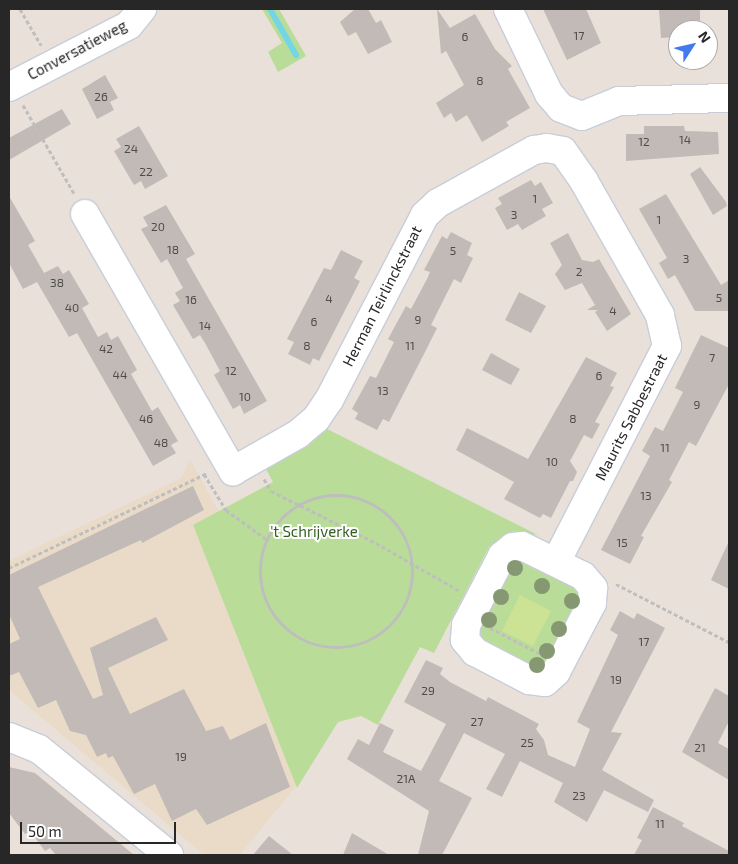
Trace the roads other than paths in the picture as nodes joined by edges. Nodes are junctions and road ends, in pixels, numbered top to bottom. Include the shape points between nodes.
1 (142, 9) edge
2 (508, 9) edge
3 (10, 86) edge
4 (729, 98) edge
5 (582, 116) junction
6 (563, 151) junction
7 (85, 214) road end
8 (556, 562) junction
9 (9, 737) edge
10 (169, 855) edge

1 - 3 street, Conversatieweg via 129,25
2 - 5 street via 549,94 561,108
4 - 5 street via 619,101
5 - 6 street
6 - 7 street, Herman Teirlinckstraat via 534,150 438,203 425,214 329,400 316,419 298,434 241,461
6 - 8 street, Maurits Sabbestraat via 584,181 660,315 667,346
8 - 8 street via 583,576 593,588 592,603 552,678 545,682 529,680 469,647 464,632 502,556 513,547 528,548
9 - 10 street via 39,748

